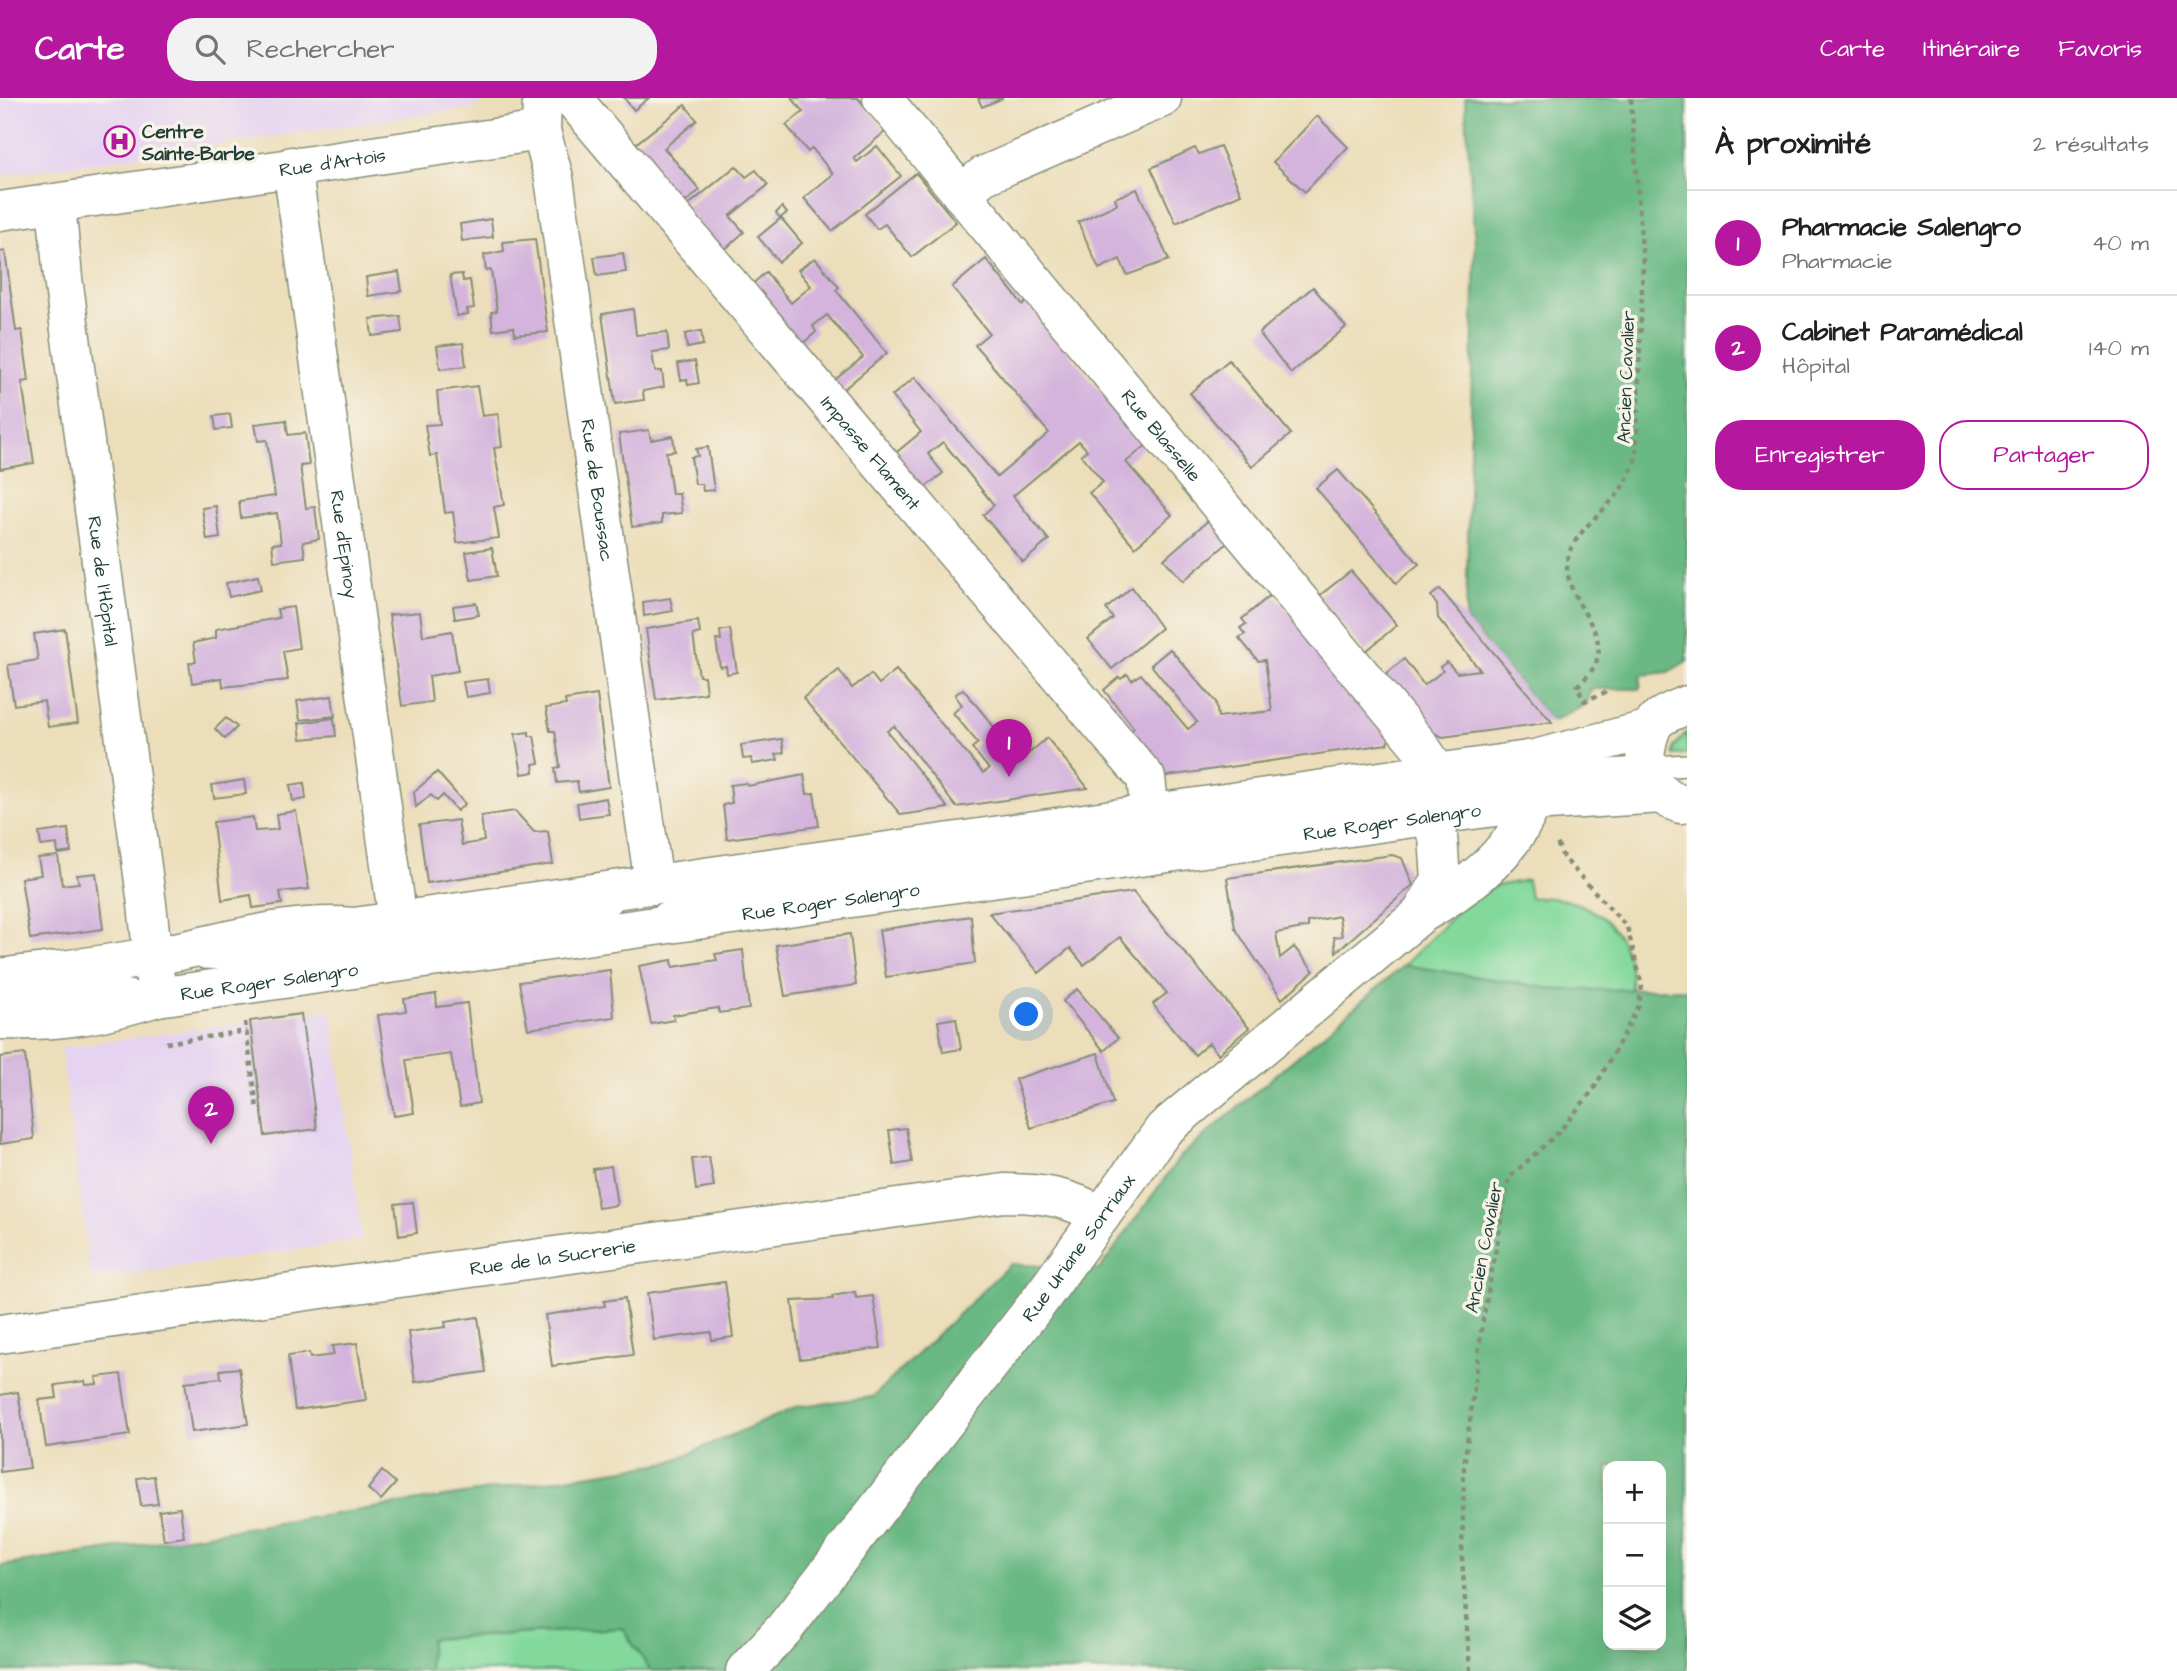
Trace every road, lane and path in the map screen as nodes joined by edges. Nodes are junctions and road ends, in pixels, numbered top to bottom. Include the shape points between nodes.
1 (572, 98) edge
2 (882, 98) edge
3 (1162, 98) edge
4 (1631, 98) edge
5 (542, 115) edge
6 (292, 166) junction
7 (961, 194) junction
8 (56, 204) junction
9 (0, 211) edge
10 (1606, 692) dead end
11 (1687, 705) edge
12 (1651, 729) junction
13 (1687, 765) edge
14 (1438, 773) junction
15 (1665, 789) edge
16 (1532, 802) junction
17 (1150, 814) junction
18 (1427, 816) junction
19 (1563, 857) dead end
20 (640, 887) junction
21 (1421, 914) junction
22 (398, 921) junction
23 (650, 926) junction
24 (154, 956) junction
25 (0, 978) edge
26 (157, 997) junction
27 (0, 999) edge
28 (0, 1020) edge
29 (245, 1022) dead end
30 (247, 1031) junction
31 (166, 1043) dead end
32 (262, 1108) dead end
33 (1101, 1216) junction
34 (0, 1334) edge
35 (745, 1671) edge
36 (1470, 1671) edge

1 - 17 street, Impasse Flament via 1146,778
2 - 7 street, Rue Blasselle
3 - 7 street via 983,176
4 - 10 path, Ancien Cavalier via 1643,263 1636,458 1630,477 1573,544 1566,564 1571,585 1597,633 1599,652 1592,673 1577,686 1584,701
5 - 6 street, Rue d'Artois
5 - 20 street, Rue de Boussac via 554,177
6 - 8 street, Rue d'Artois
6 - 22 street, Rue d'Epinoy
7 - 14 street, Rue Blasselle
8 - 9 street, Rue d'Artois
8 - 24 street, Rue de l'Hôpital
11 - 12 street via 1657,720
12 - 14 street via 1535,759
12 - 15 street
13 - 15 lane
14 - 17 street
15 - 16 street, Rue Roger Salengro
15 - 23 lane via 678,902
16 - 18 street, Rue Roger Salengro
16 - 21 street, Rue Uriane Sorriaux via 1525,821 1504,850 1449,898
17 - 20 street
18 - 21 street, Rue Uriane Sorriaux via 1438,836 1441,880
18 - 23 street, Rue Roger Salengro
19 - 36 path, Ancien Cavalier via 1627,926 1642,985 1639,1006 1594,1089 1559,1132 1509,1178 1482,1325 1464,1467 1462,1558
20 - 22 street
20 - 24 lane via 600,914 268,961
21 - 33 street, Rue Uriane Sorriaux via 1164,1129
22 - 24 street via 264,932
23 - 26 street, Rue Roger Salengro
24 - 25 street
24 - 26 street, Rue de l'Hôpital
26 - 27 lane via 98,985
26 - 28 street, Rue Roger Salengro via 101,1014 48,1022
29 - 30 path
30 - 31 path
30 - 32 path via 257,1108
33 - 34 street, Rue de la Sucrerie via 1081,1204 1042,1193 1004,1193
33 - 35 street, Rue Uriane Sorriaux via 784,1629

